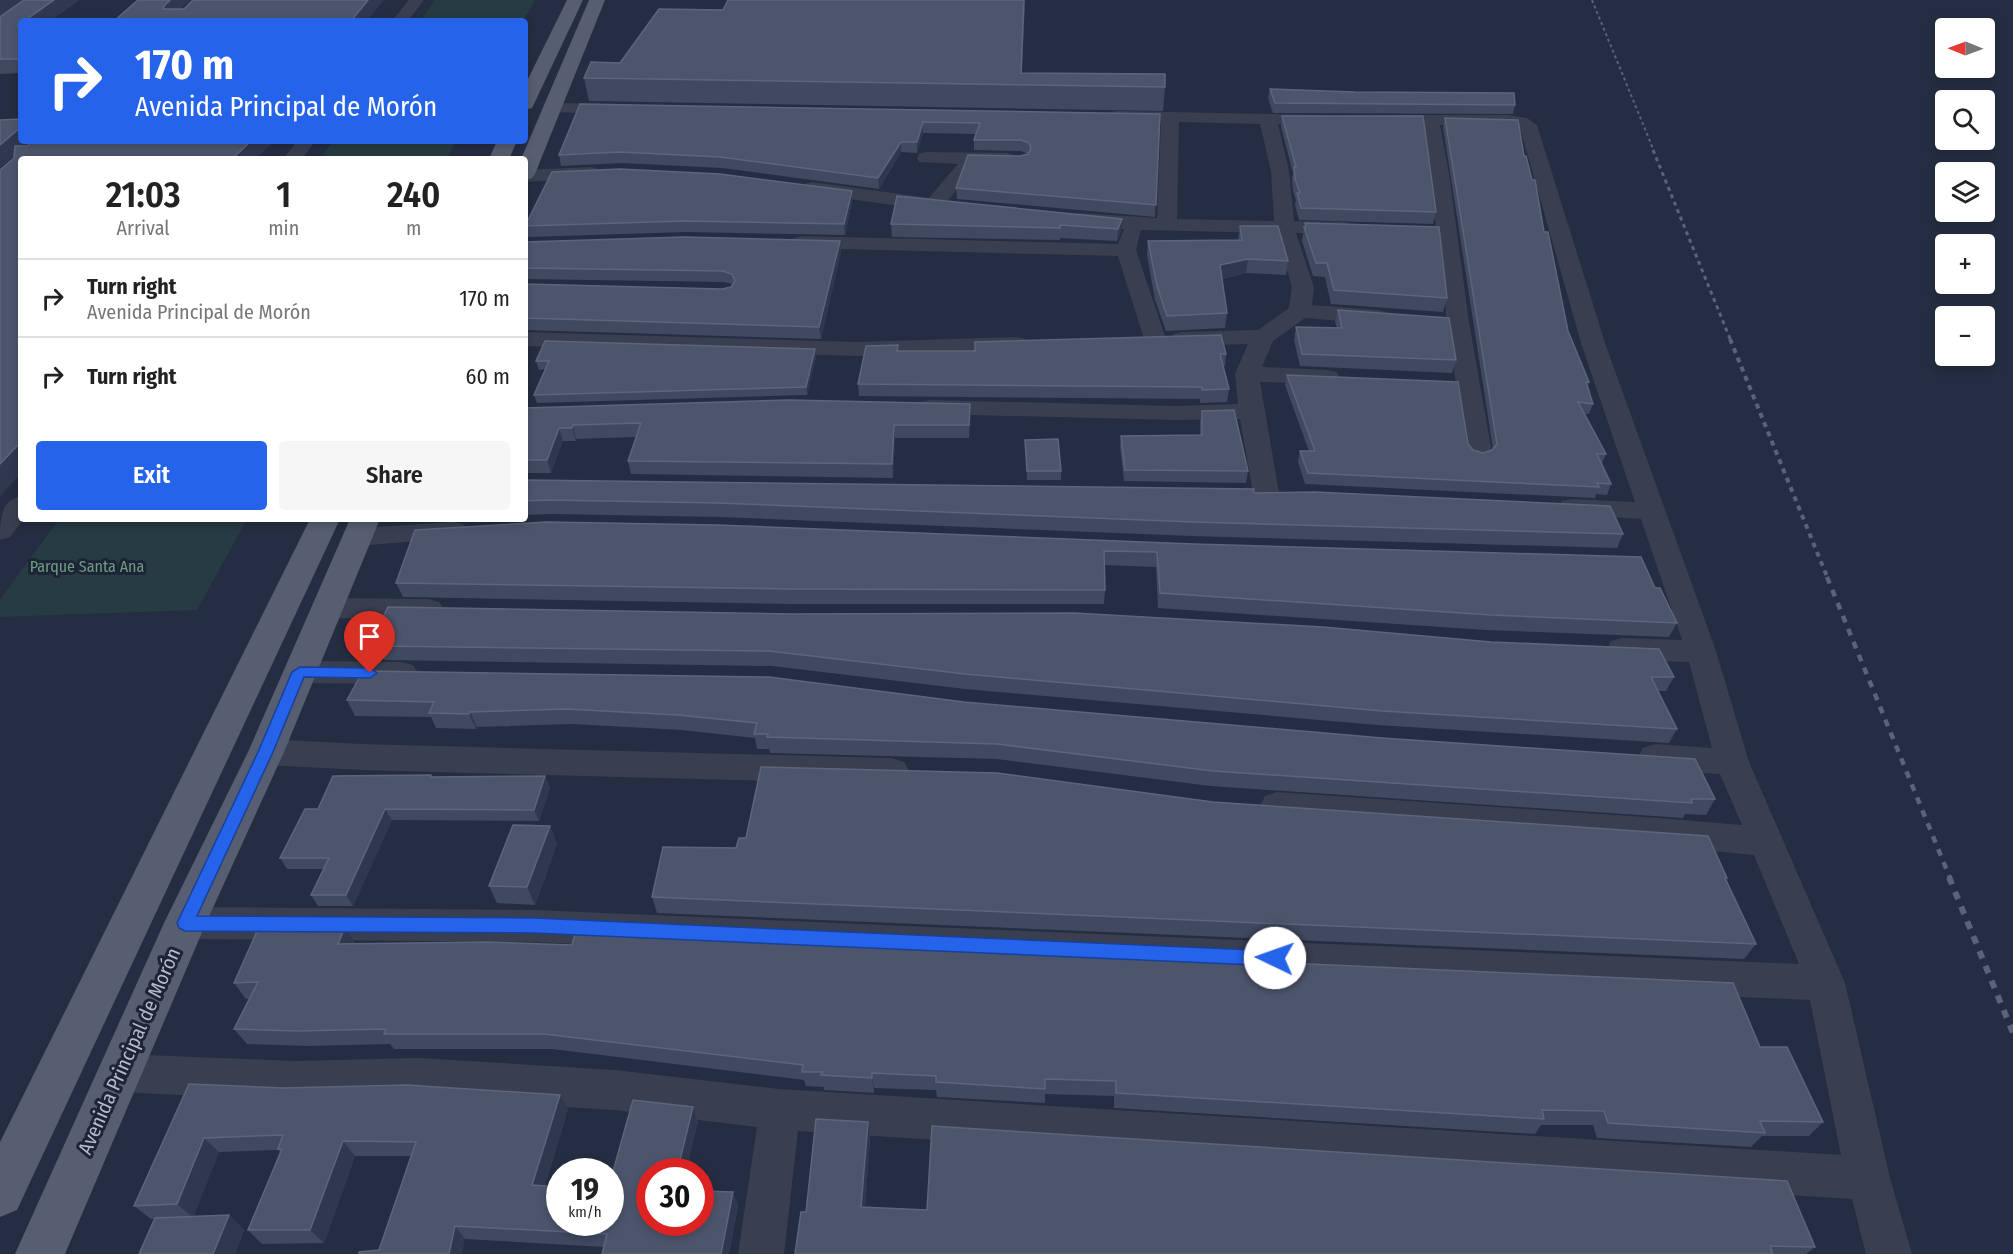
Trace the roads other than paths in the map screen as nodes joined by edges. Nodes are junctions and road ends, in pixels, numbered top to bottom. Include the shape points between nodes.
1 (417, 0) edge
2 (575, 0) edge
3 (597, 0) edge
4 (402, 18) edge
5 (528, 98) edge
6 (554, 108) junction
7 (636, 109) edge
8 (1098, 116) edge
9 (1170, 117) junction
10 (1268, 120) junction
11 (1338, 120) edge
12 (1361, 120) edge
13 (1430, 120) junction
14 (304, 144) edge
15 (294, 156) edge
16 (926, 158) dead end
17 (1020, 159) edge
18 (971, 160) junction
19 (528, 168) edge
20 (611, 172) edge
21 (528, 175) edge
22 (793, 186) edge
23 (934, 205) junction
24 (957, 207) edge
25 (1064, 217) edge
26 (1167, 223) junction
27 (1135, 224) junction
28 (1284, 226) junction
29 (1446, 232) junction
30 (776, 242) edge
31 (1126, 250) junction
32 (1300, 311) junction
33 (1402, 318) edge
34 (1436, 321) edge
35 (1458, 322) junction
36 (1263, 337) junction
37 (528, 339) edge
38 (1155, 339) junction
39 (1131, 340) edge
40 (1036, 343) edge
41 (1247, 374) junction
42 (1352, 378) edge
43 (908, 407) edge
44 (1251, 411) junction
45 (1479, 453) edge
46 (1266, 493) edge
47 (1546, 506) edge
48 (18, 508) edge
49 (1651, 511) junction
50 (349, 525) edge
51 (484, 529) edge
52 (0, 531) edge
53 (327, 608) junction
54 (458, 610) edge
55 (1599, 648) edge
56 (1701, 651) junction
57 (300, 672) junction
58 (429, 674) edge
59 (266, 752) junction
60 (1626, 755) edge
61 (1732, 762) junction
62 (926, 772) edge
63 (1245, 804) edge
64 (1764, 842) junction
65 (185, 923) junction
66 (1826, 983) junction
67 (121, 1073) junction
68 (780, 1109) junction
69 (1868, 1178) junction
70 (0, 1193) edge
71 (40, 1254) edge
72 (761, 1254) edge
73 (1889, 1254) edge

1 - 4 street
2 - 5 main road
3 - 6 main road
6 - 7 street
6 - 19 main road
8 - 9 street
9 - 10 street
9 - 26 street
10 - 11 street
10 - 28 street via 1280,171
12 - 13 street
13 - 29 street
13 - 49 street via 1508,120 1528,125 1594,346
14 - 15 street
16 - 18 street
17 - 18 street
18 - 23 street
20 - 21 street
22 - 23 street
23 - 24 street
25 - 27 street
26 - 27 street
26 - 28 street
27 - 31 street
28 - 29 street
28 - 32 street via 1303,286
29 - 35 street
30 - 31 street
31 - 38 street
32 - 33 street
32 - 36 street
34 - 35 street
35 - 45 street via 1458,383
36 - 38 street
36 - 41 street
37 - 40 street via 857,349
38 - 39 street
41 - 42 street
41 - 44 street
43 - 44 street
44 - 46 street
47 - 49 street
48 - 52 street
49 - 56 street via 1659,561
50 - 51 street
50 - 53 main road, Avenida Principal de Morón
50 - 70 main road
53 - 54 street
53 - 57 main road, Avenida Principal de Morón
55 - 56 street
56 - 61 street
57 - 58 street
57 - 59 main road, Avenida Principal de Morón
59 - 62 street
59 - 65 main road, Avenida Principal de Morón
60 - 61 street
61 - 64 street
63 - 64 street
64 - 66 street
65 - 66 street via 534,926
65 - 67 main road, Avenida Principal de Morón
66 - 69 street
67 - 68 street via 296,1081 418,1078 615,1090
67 - 71 main road, Avenida Principal de Morón
68 - 69 street
68 - 72 street
69 - 73 street

